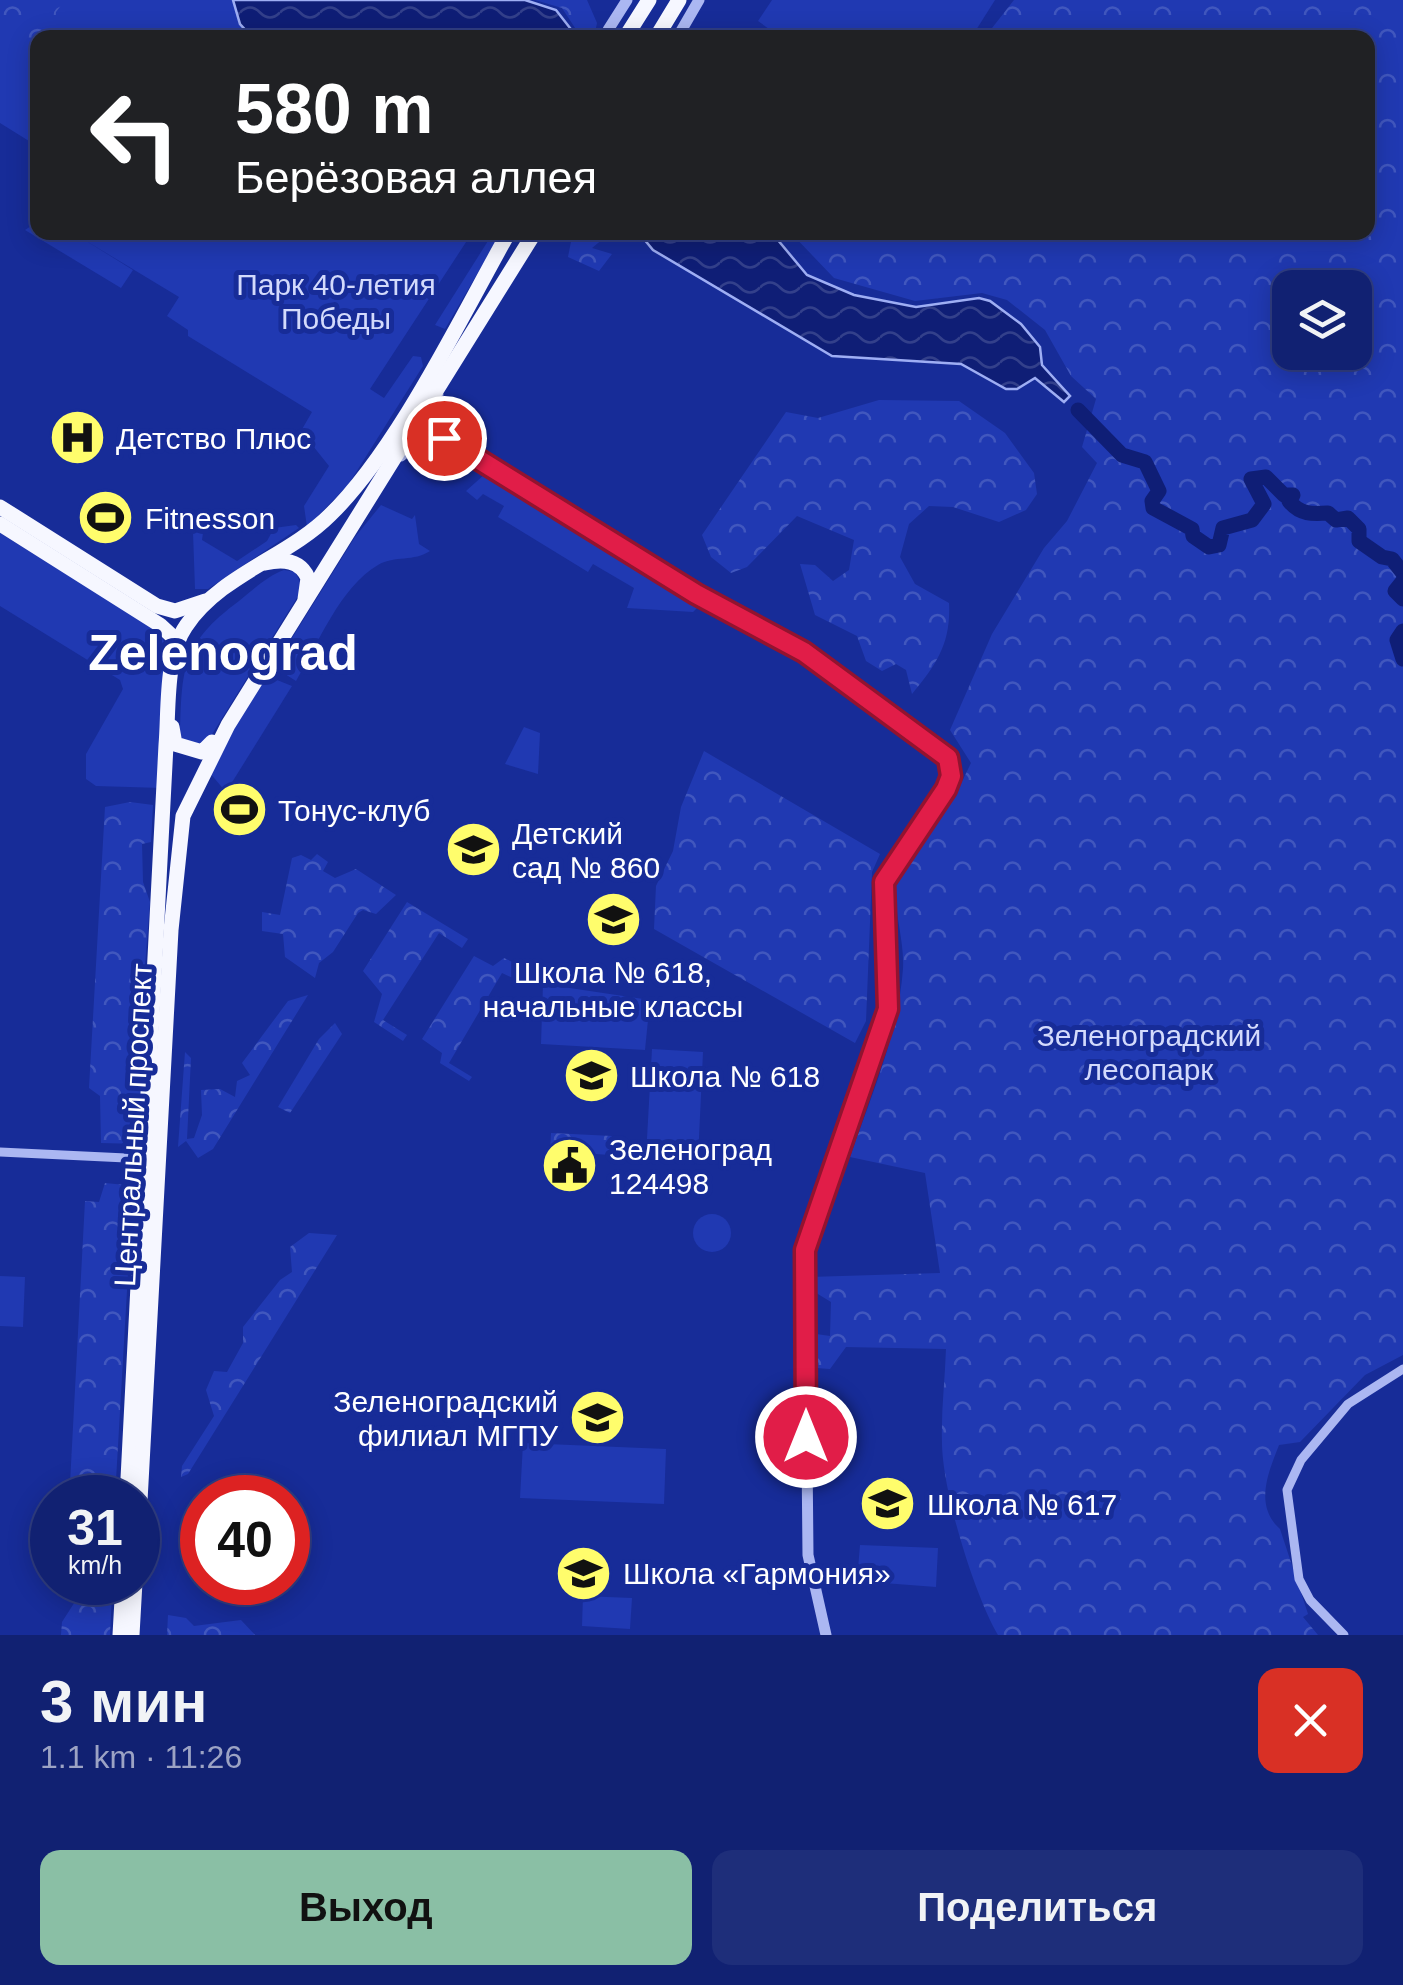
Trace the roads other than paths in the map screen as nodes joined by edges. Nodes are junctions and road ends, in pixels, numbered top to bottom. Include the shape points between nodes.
1 (627, 0) edge
2 (649, 0) edge
3 (679, 0) edge
4 (699, 0) edge
5 (608, 30) edge
6 (630, 30) edge
7 (661, 30) edge
8 (682, 30) edge
9 (504, 240) edge
10 (530, 240) edge
11 (441, 386) junction
12 (444, 438) junction
13 (398, 458) junction
14 (0, 507) edge
15 (0, 524) edge
16 (262, 564) junction
17 (213, 598) junction
18 (302, 608) junction
19 (175, 644) junction
20 (170, 698) junction
21 (228, 725) junction
22 (195, 788) junction
23 (166, 800) junction
24 (158, 1077) junction
25 (0, 1152) edge
26 (153, 1159) junction
27 (146, 1277) junction
28 (1403, 1369) edge
29 (129, 1475) edge
30 (140, 1475) edge
31 (122, 1605) edge
32 (134, 1605) edge
33 (120, 1635) edge
34 (132, 1635) edge
35 (826, 1635) edge
36 (1344, 1635) edge

1 - 5 street
2 - 6 main road
3 - 7 main road
4 - 8 street
9 - 16 main road, Центральный проспект via 355,486 303,538
10 - 11 main road, Центральный проспект
11 - 12 street via 434,416
11 - 13 main road, Центральный проспект
12 - 13 street via 422,439
12 - 35 street via 696,594 804,652 934,744 950,767 946,789 884,882 888,1009 805,1250 808,1554
13 - 18 main road, Центральный проспект
14 - 17 main road via 156,606 175,610
15 - 19 main road
16 - 17 main road, Центральный проспект
16 - 18 main road via 300,566 308,578
17 - 19 main road, Центральный проспект
18 - 21 main road, Центральный проспект
19 - 20 main road, Центральный проспект
20 - 21 main road, Центральный проспект via 172,733 184,750 202,752
20 - 23 main road, Центральный проспект
21 - 22 main road, Центральный проспект
22 - 23 main road
22 - 24 main road, Центральный проспект via 179,834
23 - 24 main road, Центральный проспект
24 - 26 main road, Центральный проспект
25 - 26 street
26 - 27 main road, Центральный проспект
27 - 29 main road, Центральный проспект
27 - 30 main road, Центральный проспект
28 - 36 street via 1348,1404 1301,1460 1287,1490 1298,1579
31 - 33 main road
32 - 34 main road

